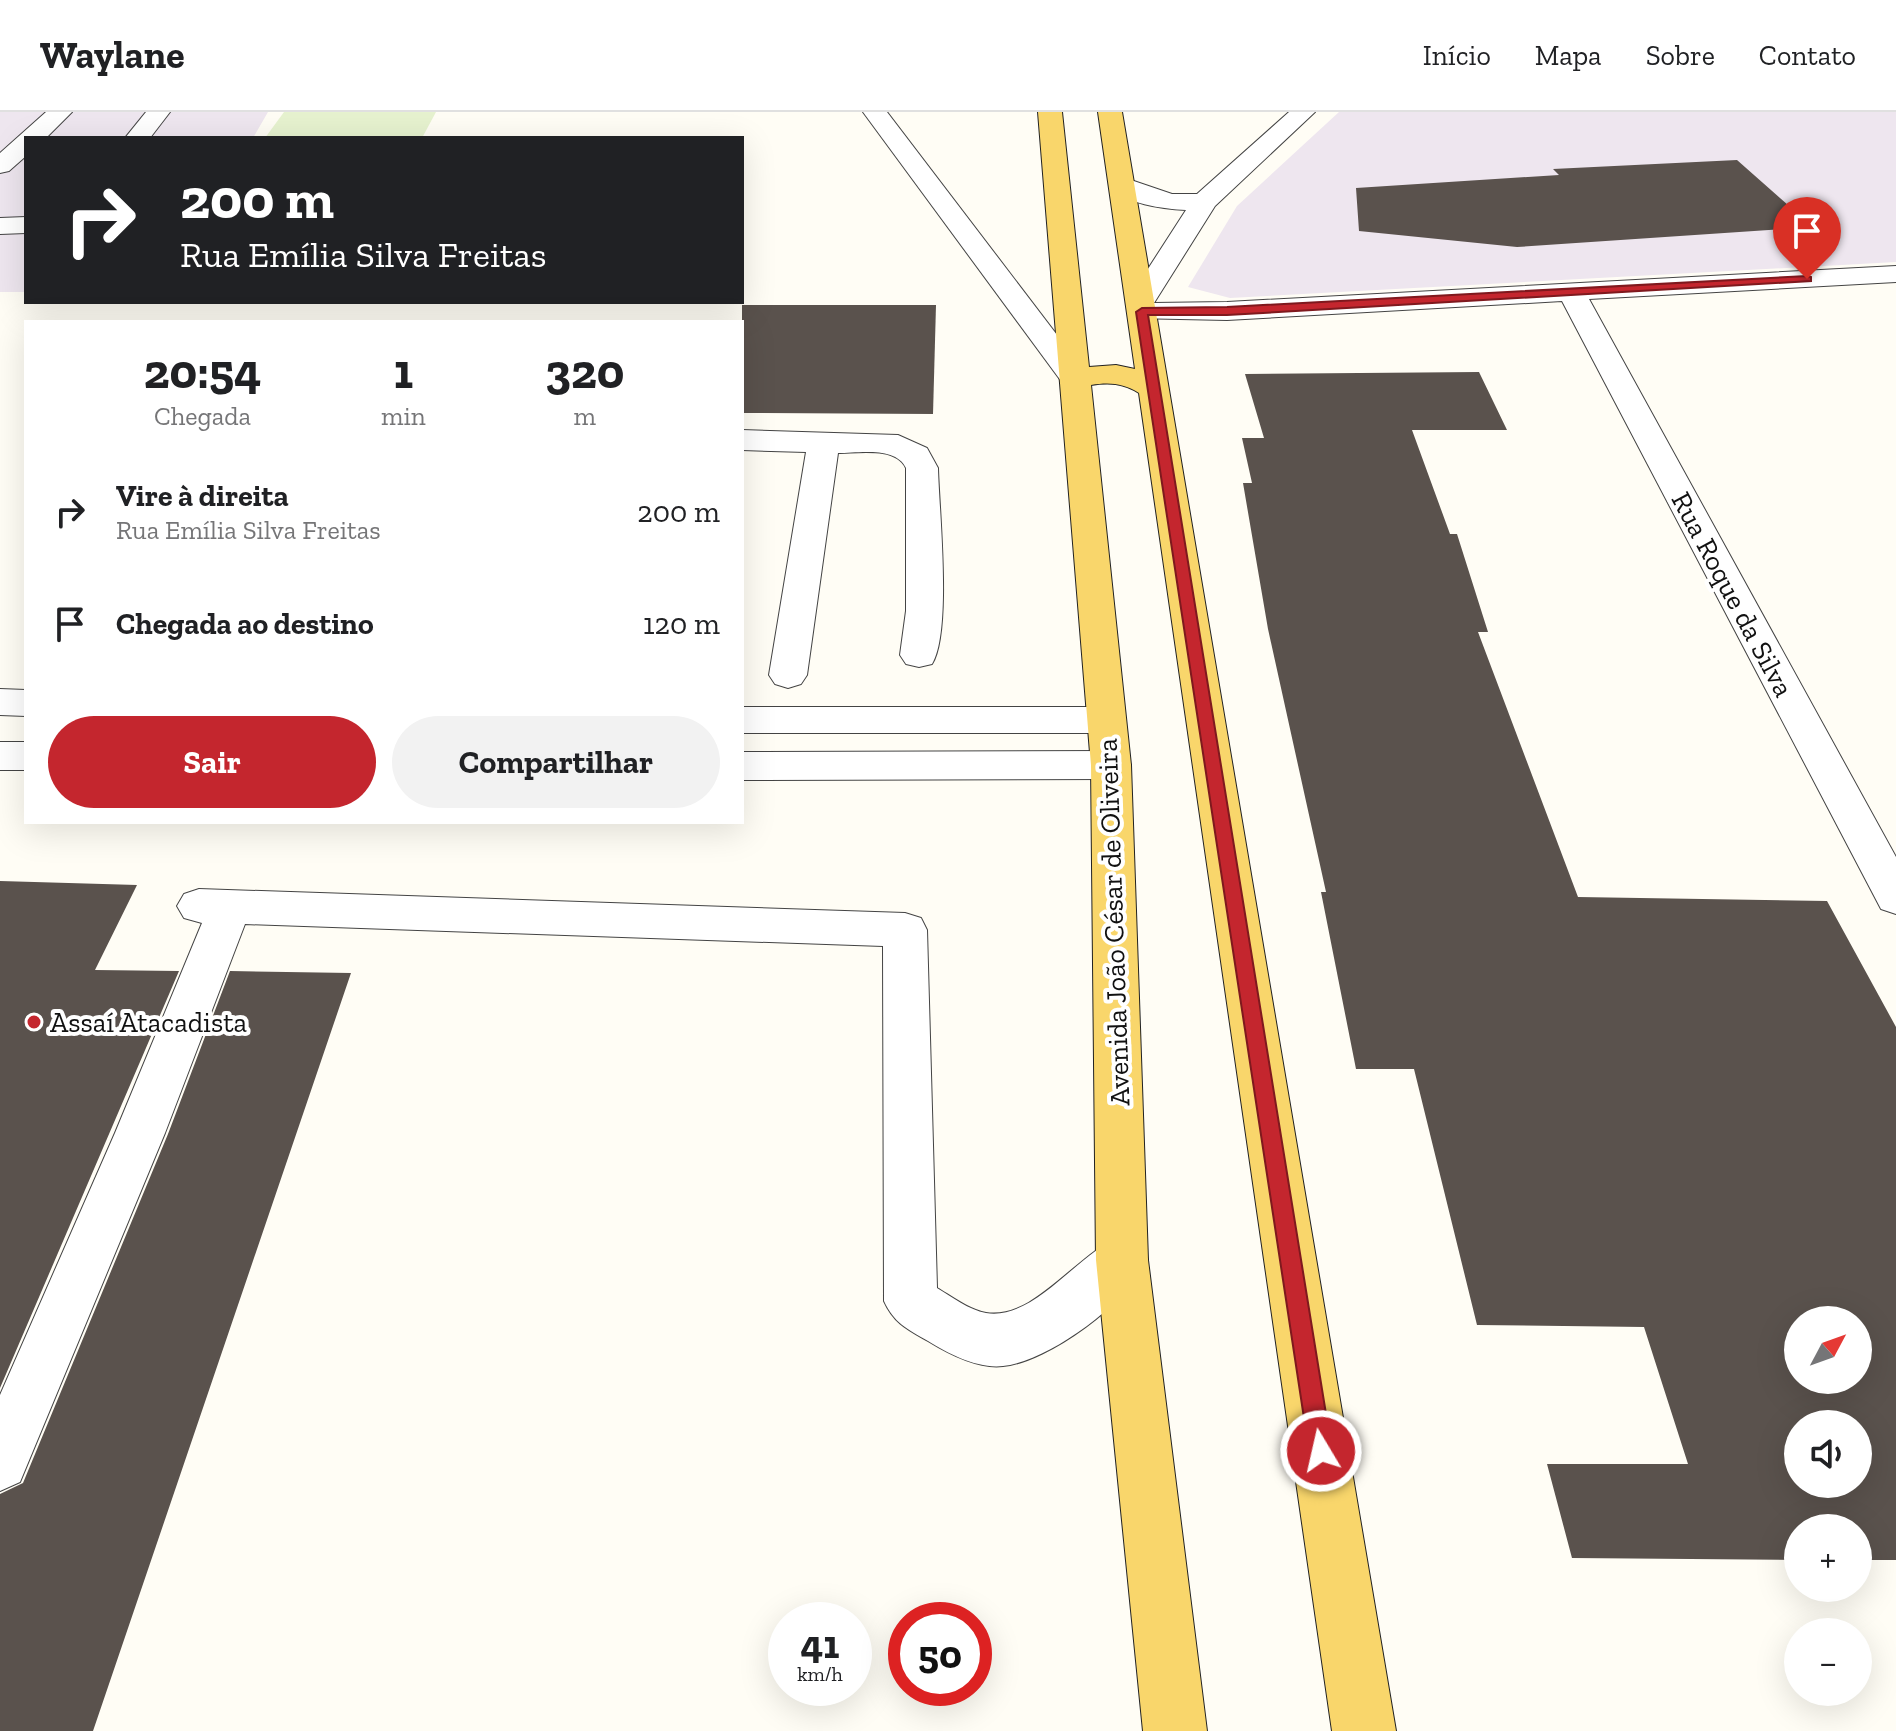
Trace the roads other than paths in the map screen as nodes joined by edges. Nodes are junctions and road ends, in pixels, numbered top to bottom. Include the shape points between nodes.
1 (60, 112) edge
2 (158, 112) edge
3 (875, 112) edge
4 (1050, 112) edge
5 (1110, 112) edge
6 (1303, 112) edge
7 (34, 136) edge
8 (139, 136) edge
9 (24, 145) edge
10 (0, 166) edge
11 (1122, 185) junction
12 (1205, 201) junction
13 (24, 225) edge
14 (0, 226) edge
15 (1896, 274) edge
16 (1571, 292) junction
17 (1141, 307) junction
18 (1075, 379) junction
19 (1154, 389) junction
20 (823, 443) junction
21 (744, 444) edge
22 (919, 655) dead end
23 (788, 675) dead end
24 (0, 702) edge
25 (24, 703) edge
26 (744, 720) edge
27 (1109, 742) junction
28 (0, 756) edge
29 (24, 756) edge
30 (744, 766) edge
31 (1896, 897) edge
32 (1122, 1260) junction
33 (0, 1462) edge
34 (1175, 1731) edge
35 (1364, 1731) edge

1 - 7 street
2 - 8 street
3 - 18 street
4 - 18 main road, Avenida João César de Oliveira
5 - 11 main road
6 - 12 street
9 - 10 street
11 - 12 street via 1162,202
11 - 17 main road
12 - 17 street
13 - 14 street
15 - 16 street
16 - 17 street via 1227,311
16 - 31 street, Rua Roque da Silva
17 - 19 main road
18 - 19 main road via 1111,373 1135,377
18 - 27 main road, Avenida João César de Oliveira
19 - 35 main road
20 - 21 street
20 - 22 street via 898,445 916,455 922,468 924,611
20 - 23 street
24 - 25 street
26 - 27 street
27 - 30 street
27 - 32 main road, Avenida João César de Oliveira
28 - 29 street
32 - 33 street via 1029,1333 992,1341 962,1332 911,1301 905,930 214,907 140,1133
32 - 34 main road, Avenida João César de Oliveira

